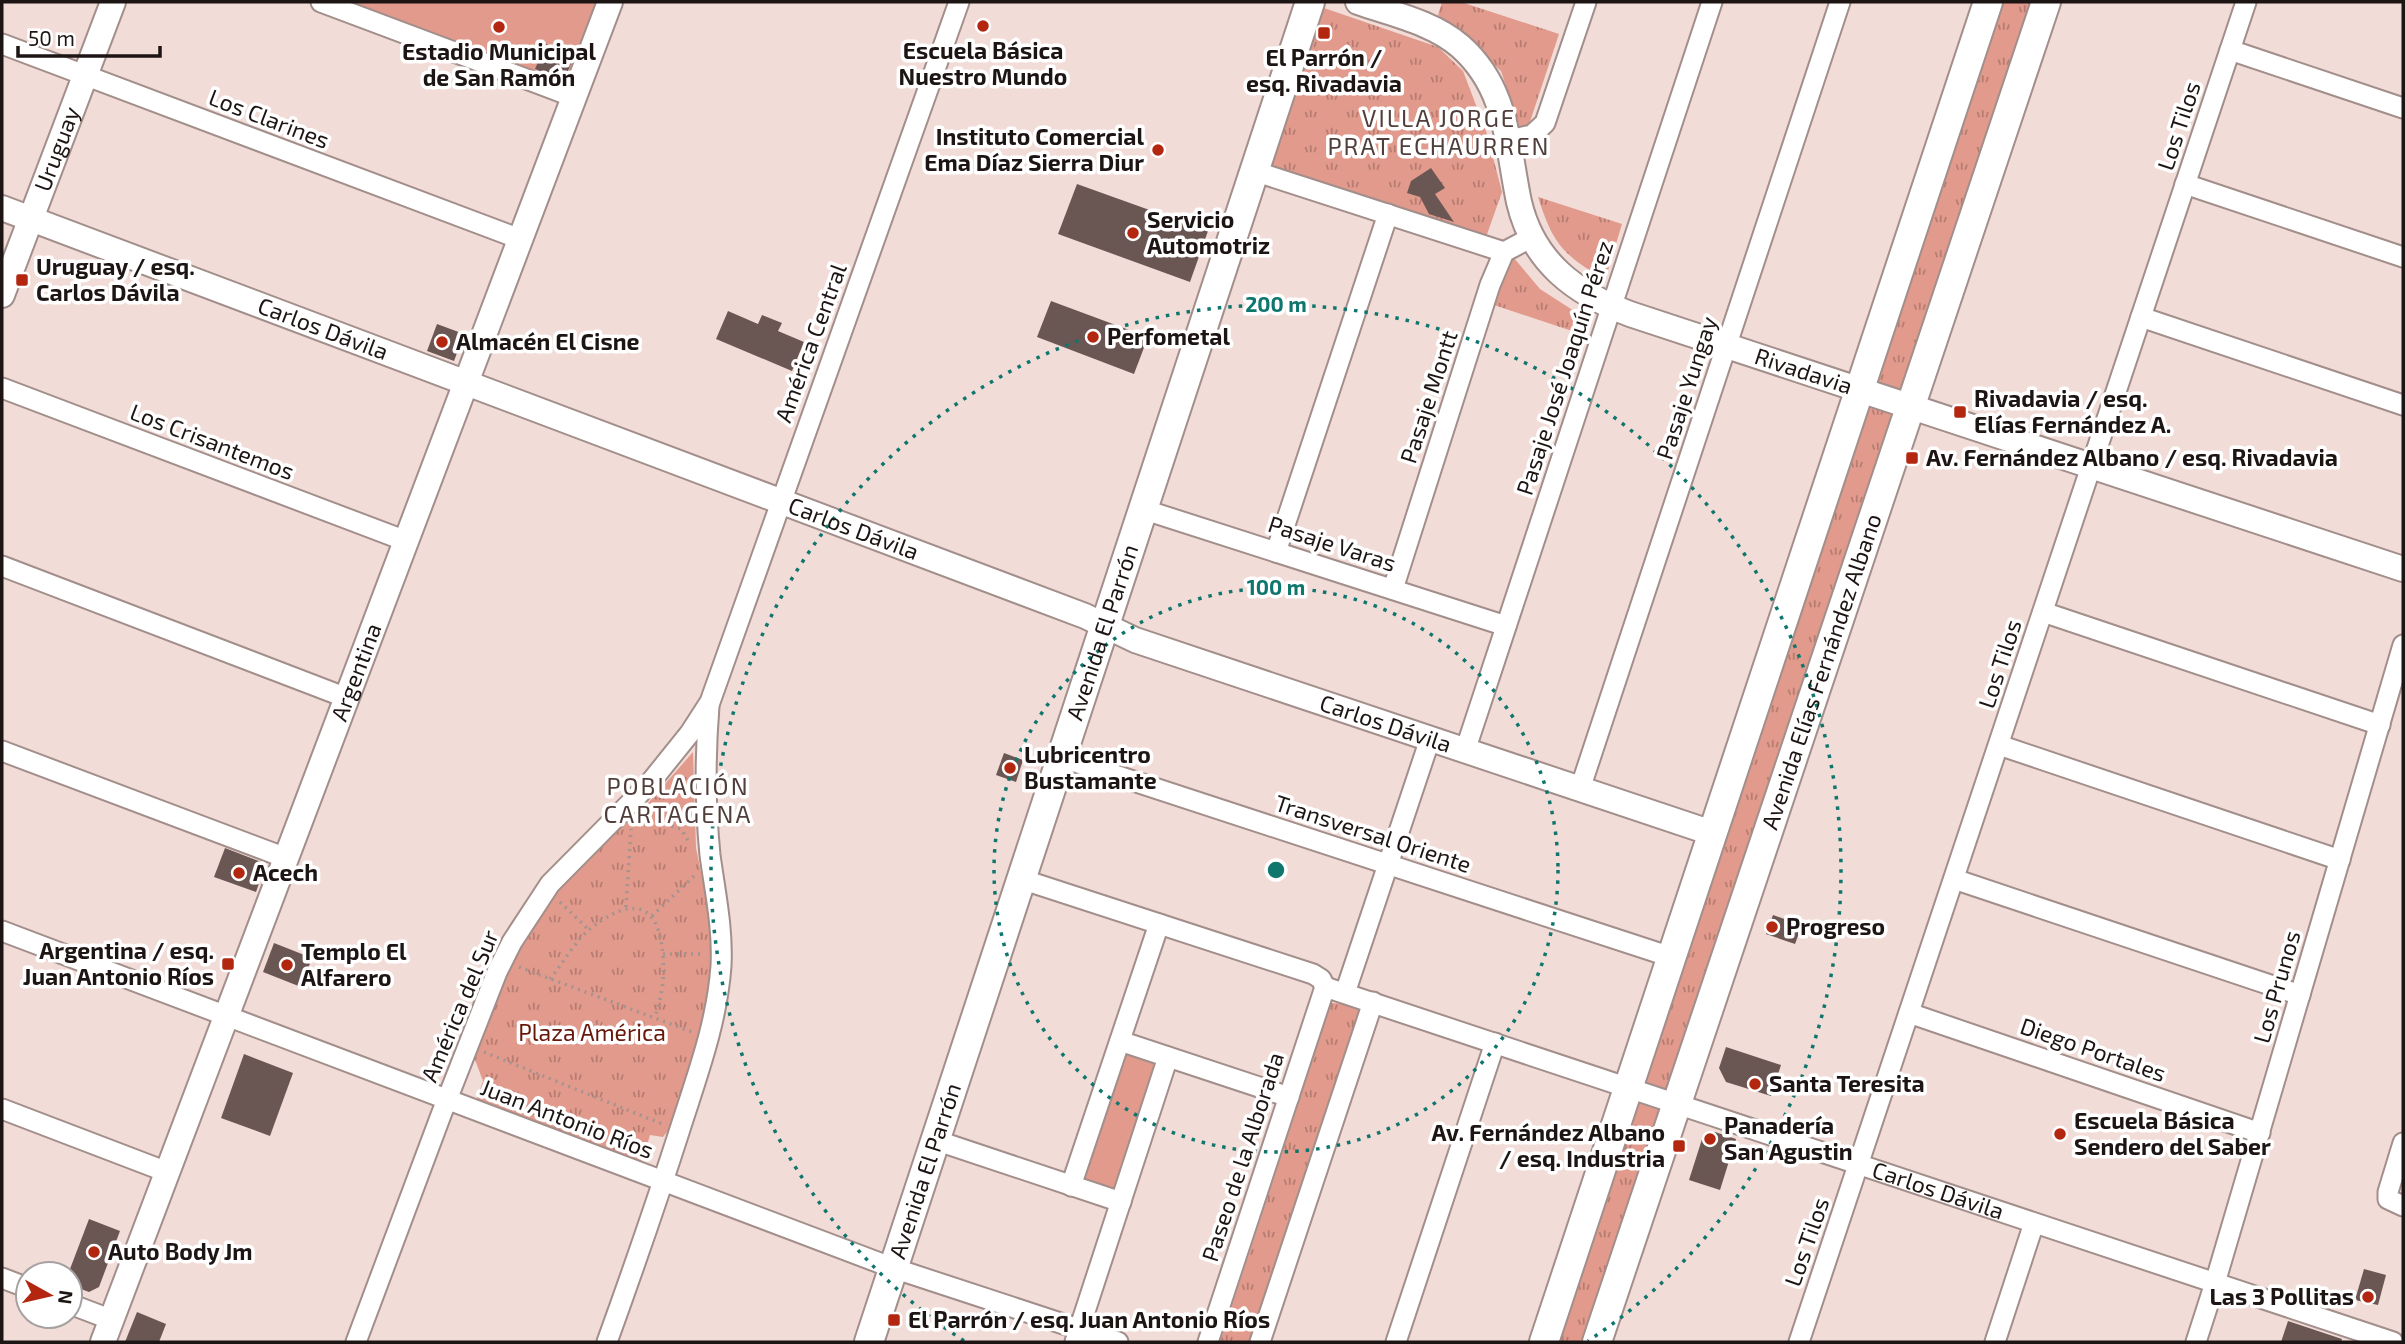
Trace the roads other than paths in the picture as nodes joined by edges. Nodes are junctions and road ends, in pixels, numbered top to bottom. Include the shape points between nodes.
1 (113, 2) edge
2 (321, 2) edge
3 (610, 2) edge
4 (959, 2) edge
5 (1310, 2) edge
6 (1358, 2) edge
7 (1586, 2) edge
8 (1712, 2) edge
9 (1840, 2) edge
10 (1989, 2) edge
11 (2046, 2) edge
12 (2246, 2) edge
13 (2, 44) edge
14 (2230, 50) junction
15 (85, 76) junction
16 (574, 97) junction
17 (2403, 108) edge
18 (1509, 140) junction
19 (1254, 171) junction
20 (2185, 184) junction
21 (2, 208) edge
22 (1388, 215) junction
23 (31, 219) junction
24 (1532, 237) junction
25 (520, 239) junction
26 (1504, 252) junction
27 (2403, 257) edge
28 (2, 295) edge
29 (1612, 307) junction
30 (2141, 317) junction
31 (1727, 346) junction
32 (464, 383) junction
33 (2, 388) edge
34 (1860, 390) junction
35 (2403, 405) edge
36 (1910, 406) junction
37 (2092, 465) junction
38 (780, 503) junction
39 (1142, 509) junction
40 (406, 541) junction
41 (1276, 552) junction
42 (2, 566) edge
43 (2403, 569) edge
44 (1392, 589) junction
45 (2043, 612) junction
46 (1103, 626) junction
47 (1506, 626) junction
48 (2403, 645) edge
49 (347, 698) junction
50 (710, 702) junction
51 (2380, 724) junction
52 (1430, 739) junction
53 (1999, 745) junction
54 (2, 751) edge
55 (1465, 751) junction
56 (1060, 757) junction
57 (1580, 789) junction
58 (1712, 833) junction
59 (286, 858) junction
60 (2340, 860) junction
61 (1388, 864) junction
62 (1021, 879) junction
63 (1954, 879) junction
64 (1159, 924) junction
65 (2, 931) edge
66 (1671, 957) junction
67 (1325, 987) junction
68 (1345, 993) junction
69 (2300, 995) junction
70 (1373, 1002) junction
71 (1909, 1013) junction
72 (226, 1016) junction
73 (1120, 1041) junction
74 (1495, 1043) junction
75 (1168, 1057) junction
76 (1627, 1087) junction
77 (1289, 1097) junction
78 (447, 1100) junction
79 (1678, 1104) junction
80 (2, 1110) edge
81 (2260, 1133) junction
82 (935, 1140) junction
83 (2403, 1143) edge
84 (1859, 1164) junction
85 (167, 1172) junction
86 (664, 1182) junction
87 (1071, 1186) junction
88 (1121, 1202) junction
89 (2396, 1202) edge
90 (2034, 1223) junction
91 (893, 1268) junction
92 (2215, 1283) junction
93 (84, 1314) edge
94 (107, 1331) edge
95 (1077, 1336) edge
96 (356, 1342) edge
97 (607, 1342) edge
98 (869, 1342) edge
99 (1118, 1342) edge
100 (1208, 1342) edge
101 (1260, 1342) edge
102 (1396, 1342) edge
103 (1544, 1342) edge
104 (1597, 1342) edge
105 (1799, 1342) edge
106 (1995, 1342) edge
107 (2196, 1342) edge
108 (2393, 1342) edge

1 - 15 street, Uruguay
2 - 16 street
3 - 16 street, Argentina
4 - 38 street, América Central
5 - 19 main road, Avenida El Parrón
6 - 18 street, Rivadavia via 1432,28 1458,44 1489,80
7 - 18 street via 1545,123 1532,135
8 - 29 street, Pasaje José Joaquín Pérez
9 - 31 street, Pasaje Yungay
10 - 34 main road
11 - 36 main road, Avenida Elías Fernández Albano
12 - 14 street, Los Tilos
13 - 15 street, Los Clarines
14 - 17 street
14 - 20 street, Los Tilos
15 - 23 street, Uruguay
15 - 25 street, Los Clarines
16 - 25 street, Argentina
18 - 24 street, Rivadavia via 1519,202
19 - 22 street
19 - 39 main road, Avenida El Parrón
20 - 27 street
20 - 30 street, Los Tilos
21 - 23 street, Carlos Dávila
22 - 26 street
22 - 41 street
23 - 28 street, Uruguay
23 - 32 street, Carlos Dávila
24 - 26 street
24 - 29 street, Rivadavia via 1559,274 1592,299
25 - 32 street, Argentina
26 - 44 street, Pasaje Montt
29 - 31 street, Rivadavia
29 - 47 street, Pasaje José Joaquín Pérez
30 - 35 street
30 - 37 street, Los Tilos
31 - 34 street, Rivadavia
31 - 57 street, Pasaje Yungay
32 - 38 street, Carlos Dávila
32 - 40 street, Argentina
33 - 40 street, Los Crisantemos
34 - 36 street, Rivadavia
34 - 58 main road
36 - 37 street, Rivadavia
36 - 79 main road, Avenida Elías Fernández Albano
37 - 43 street, Rivadavia
37 - 45 street, Los Tilos
38 - 46 street, Carlos Dávila
38 - 50 street, América Central
39 - 41 street, Pasaje Varas
39 - 46 main road, Avenida El Parrón
40 - 49 street, Argentina
41 - 44 street, Pasaje Varas
42 - 49 street
44 - 47 street, Pasaje Varas
45 - 51 street
45 - 53 street, Los Tilos
46 - 52 street, Carlos Dávila
46 - 56 main road, Avenida El Parrón
47 - 55 street, Pasaje José Joaquín Pérez
48 - 51 street, Los Prunos
49 - 59 street, Argentina
50 - 78 street, América del Sur via 668,762 567,865 535,905 497,972
50 - 86 street via 705,775 721,933 719,992 708,1044
51 - 60 street, Los Prunos
52 - 55 street, Carlos Dávila
52 - 61 street
53 - 60 street
53 - 63 street, Los Tilos
54 - 59 street
55 - 57 street, Carlos Dávila
56 - 61 street, Transversal Oriente
56 - 62 main road, Avenida El Parrón
57 - 58 street, Carlos Dávila
58 - 66 main road
59 - 72 street, Argentina
60 - 69 street, Los Prunos
61 - 66 street, Transversal Oriente
61 - 68 street
62 - 64 street, Carlos Dávila
62 - 82 main road, Avenida El Parrón
63 - 69 street
63 - 71 street, Los Tilos
64 - 67 street, Carlos Dávila via 1313,974
64 - 73 street
65 - 72 street, Juan Antonio Ríos
66 - 76 main road
67 - 68 street, Carlos Dávila
67 - 77 street, Paseo de la Alborada
68 - 70 street, Carlos Dávila
69 - 81 street, Los Prunos
70 - 74 street, Carlos Dávila
70 - 101 street
71 - 81 street, Diego Portales
71 - 84 street, Los Tilos
72 - 78 street, Juan Antonio Ríos
72 - 85 street, Argentina
73 - 75 street
73 - 87 street
74 - 76 street, Carlos Dávila
74 - 102 street
75 - 77 street
75 - 88 street
76 - 79 street, Carlos Dávila
76 - 103 main road
77 - 100 street, Paseo de la Alborada
78 - 86 street, Juan Antonio Ríos
78 - 96 street, América del Sur
79 - 84 street, Carlos Dávila
79 - 104 main road, Avenida Elías Fernández Albano
80 - 85 street
81 - 92 street, Los Prunos
82 - 87 street
82 - 91 main road, Avenida El Parrón
83 - 89 street via 2388,1192
84 - 90 street, Carlos Dávila
84 - 105 street, Los Tilos
85 - 94 street, Argentina
86 - 91 street, Juan Antonio Ríos
86 - 97 street
87 - 88 street
88 - 95 street
90 - 92 street, Carlos Dávila
90 - 106 street
91 - 95 street, Juan Antonio Ríos
91 - 98 main road, Avenida El Parrón
92 - 107 street, Los Prunos
92 - 108 street, Carlos Dávila
93 - 94 street
95 - 99 street, Juan Antonio Ríos

